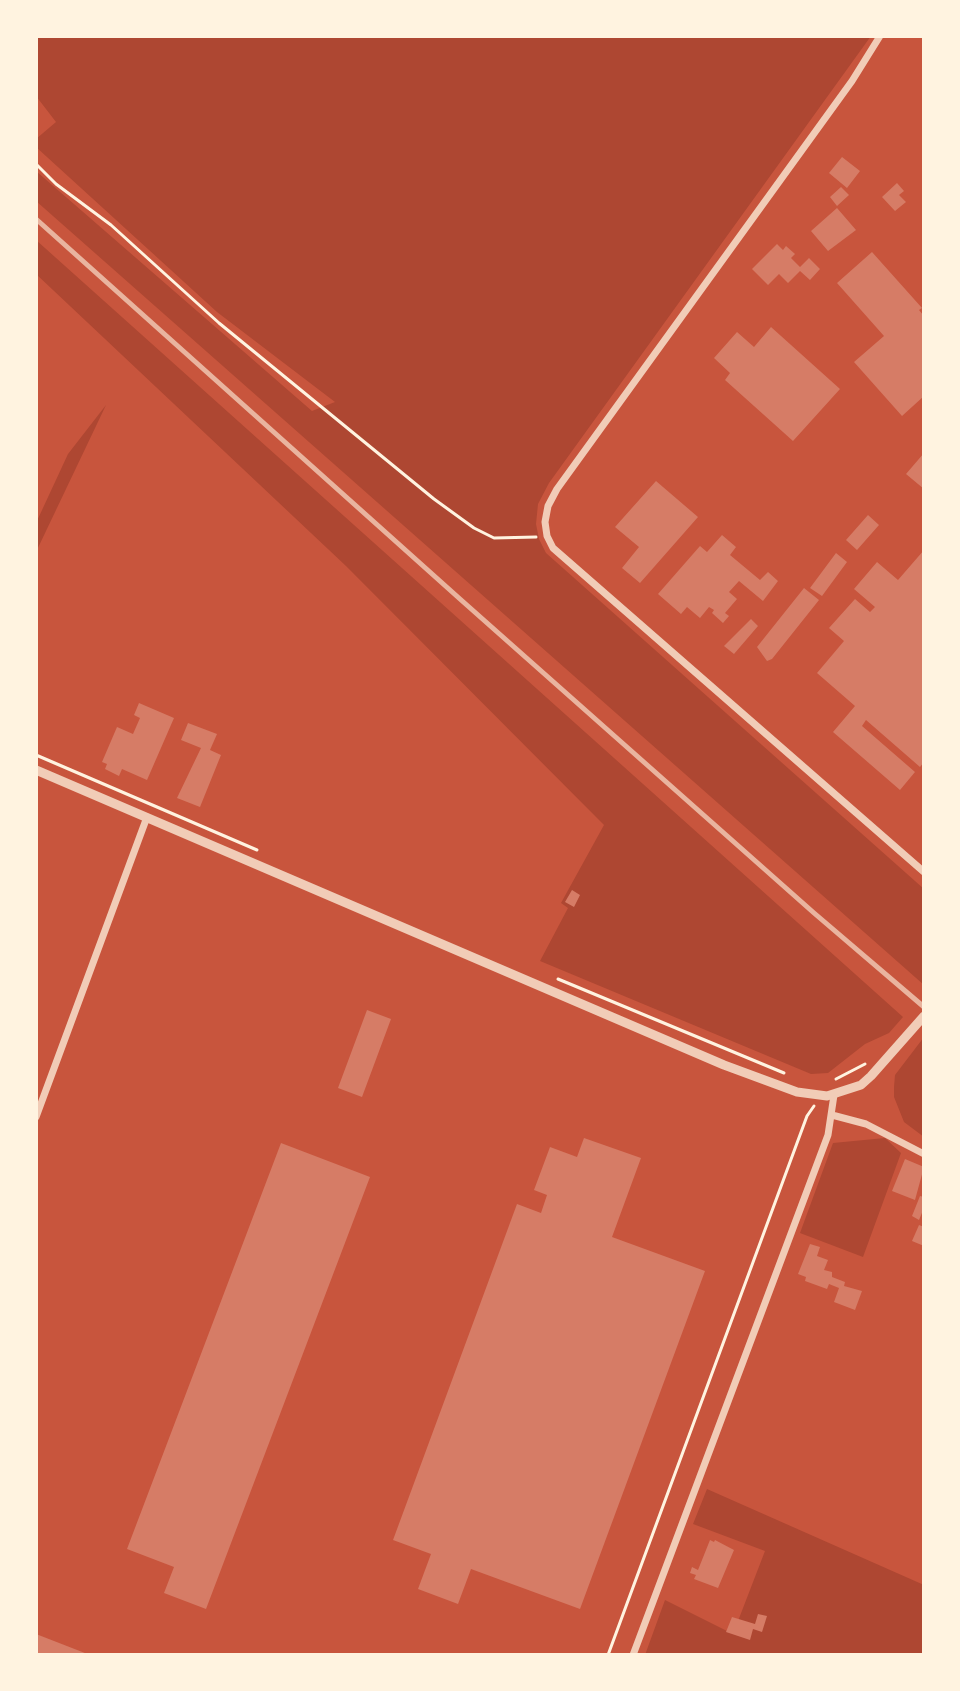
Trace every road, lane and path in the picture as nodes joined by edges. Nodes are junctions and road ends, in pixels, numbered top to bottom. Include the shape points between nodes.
1 (880, 36) edge
2 (36, 164) edge
3 (547, 536) junction
4 (36, 755) edge
5 (36, 770) edge
6 (147, 817) junction
7 (269, 855) dead end
8 (924, 872) edge
9 (556, 978) dead end
10 (924, 1016) edge
11 (874, 1057) dead end
12 (793, 1076) dead end
13 (834, 1095) junction
14 (820, 1097) junction
15 (832, 1115) junction
16 (36, 1117) edge
17 (924, 1154) edge
18 (608, 1655) edge
19 (633, 1655) edge

1 - 3 street via 557,489 548,506
2 - 3 path via 219,323 474,528 494,538
3 - 8 street via 553,548
4 - 7 path
5 - 6 street
6 - 14 street via 724,1065
6 - 16 street
9 - 12 path
10 - 13 street via 861,1085
11 - 14 path via 830,1082
13 - 14 street
13 - 15 street
14 - 18 path via 807,1116
15 - 17 street via 866,1124
15 - 19 street

